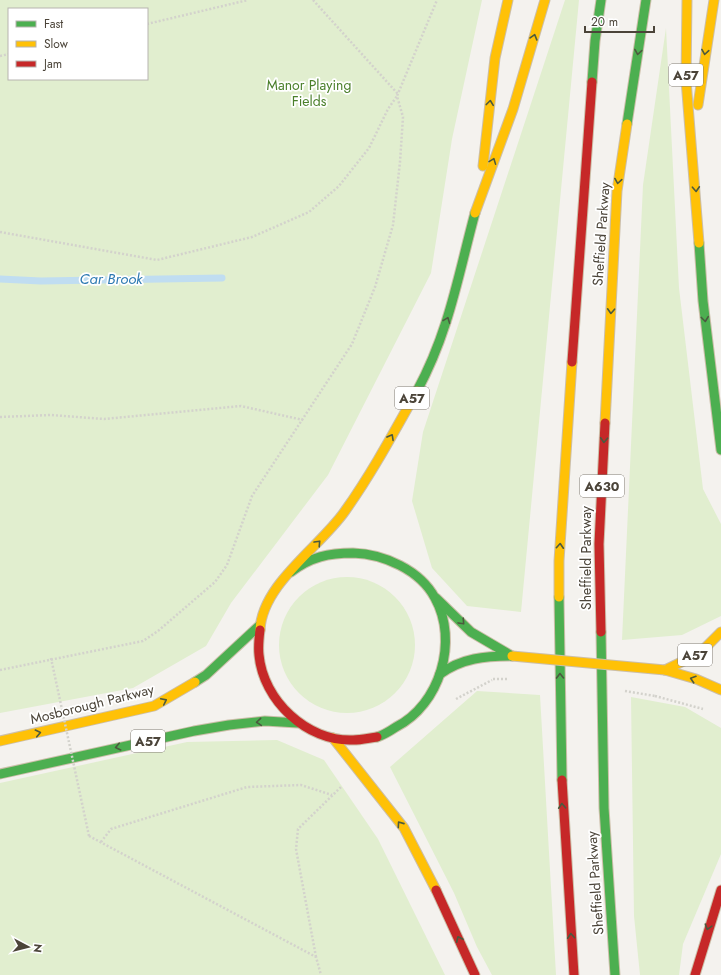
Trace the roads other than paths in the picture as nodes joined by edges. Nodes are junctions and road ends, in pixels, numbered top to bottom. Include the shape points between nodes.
1 (508, 0) edge
2 (545, 0) edge
3 (601, 0) edge
4 (646, 0) edge
5 (687, 0) edge
6 (714, 0) edge
7 (694, 150) junction
8 (479, 197) junction
9 (721, 450) edge
10 (291, 572) junction
11 (434, 595) junction
12 (260, 625) junction
13 (721, 632) edge
14 (512, 656) junction
15 (665, 670) junction
16 (440, 674) junction
17 (721, 690) edge
18 (298, 724) junction
19 (333, 738) junction
20 (0, 741) edge
21 (0, 774) edge
22 (721, 890) edge
23 (475, 975) edge
24 (574, 975) edge
25 (615, 975) edge
26 (695, 975) edge

8 -> 1 highway via 495,58
8 -> 2 highway, A57 via 508,122
24 -> 3 highway, Sheffield Parkway / A630 via 562,805 559,561 595,41
4 -> 25 highway, Sheffield Parkway / A630 via 617,191 598,544 604,808
5 - 7 highway, A57 via 686,80
6 -> 7 highway
7 -> 9 highway, A57 via 702,301
10 -> 8 highway, A57 via 336,524 372,470 426,374 453,305
10 - 11 highway, A57 via 307,560 323,556 351,552 378,555 403,567
10 - 12 highway, A57 via 268,603
11 -> 14 highway, A57 via 471,632
11 - 16 highway, A57 via 440,609 445,643
12 - 18 highway, A57 via 259,662 264,680 272,697
20 -> 12 highway, Mosborough Parkway / A57 via 154,706 206,675
13 - 15 highway, A57 via 700,653
14 - 15 highway, A57, bridge
14 - 16 highway, A57 via 482,656 462,660
17 -> 15 highway, A57
16 - 19 highway, A57 via 432,695 406,723 371,738
18 - 19 highway, A57
18 -> 21 highway, A57 via 265,721 222,726
23 -> 19 highway via 444,906 404,828
22 -> 26 highway

